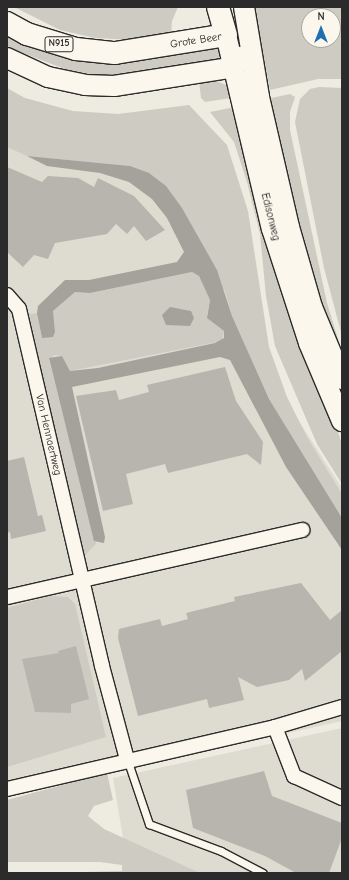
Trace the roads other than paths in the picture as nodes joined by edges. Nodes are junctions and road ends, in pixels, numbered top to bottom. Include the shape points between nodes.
1 (218, 7) edge
2 (244, 7) edge
3 (7, 23) edge
4 (226, 35) junction
5 (249, 45) junction
6 (7, 58) edge
7 (235, 67) junction
8 (7, 295) edge
9 (342, 379) edge
10 (342, 421) edge
11 (302, 530) dead end
12 (81, 579) junction
13 (7, 597) edge
14 (342, 707) edge
15 (275, 727) junction
16 (127, 759) junction
17 (7, 789) edge
18 (342, 798) edge
19 (263, 873) edge

1 - 4 main road, Edisonweg
2 - 5 main road, Edisonweg
3 - 4 main road, Grote Beer / N915 via 27,34 76,49 115,53
4 - 5 main road, Grote Beer
4 - 7 main road, Edisonweg
5 - 7 main road
5 - 9 main road, Edisonweg via 290,227 312,307
6 - 7 main road via 48,77 85,85 114,86
7 - 10 main road, Edisonweg via 284,267 309,343
8 - 12 street, Van Hennaertweg via 19,308
11 - 12 street
12 - 13 street
12 - 16 street, Van Hennaertweg
14 - 15 street
15 - 16 street
15 - 18 street via 294,776
16 - 17 street
16 - 19 lane via 148,824 222,851

